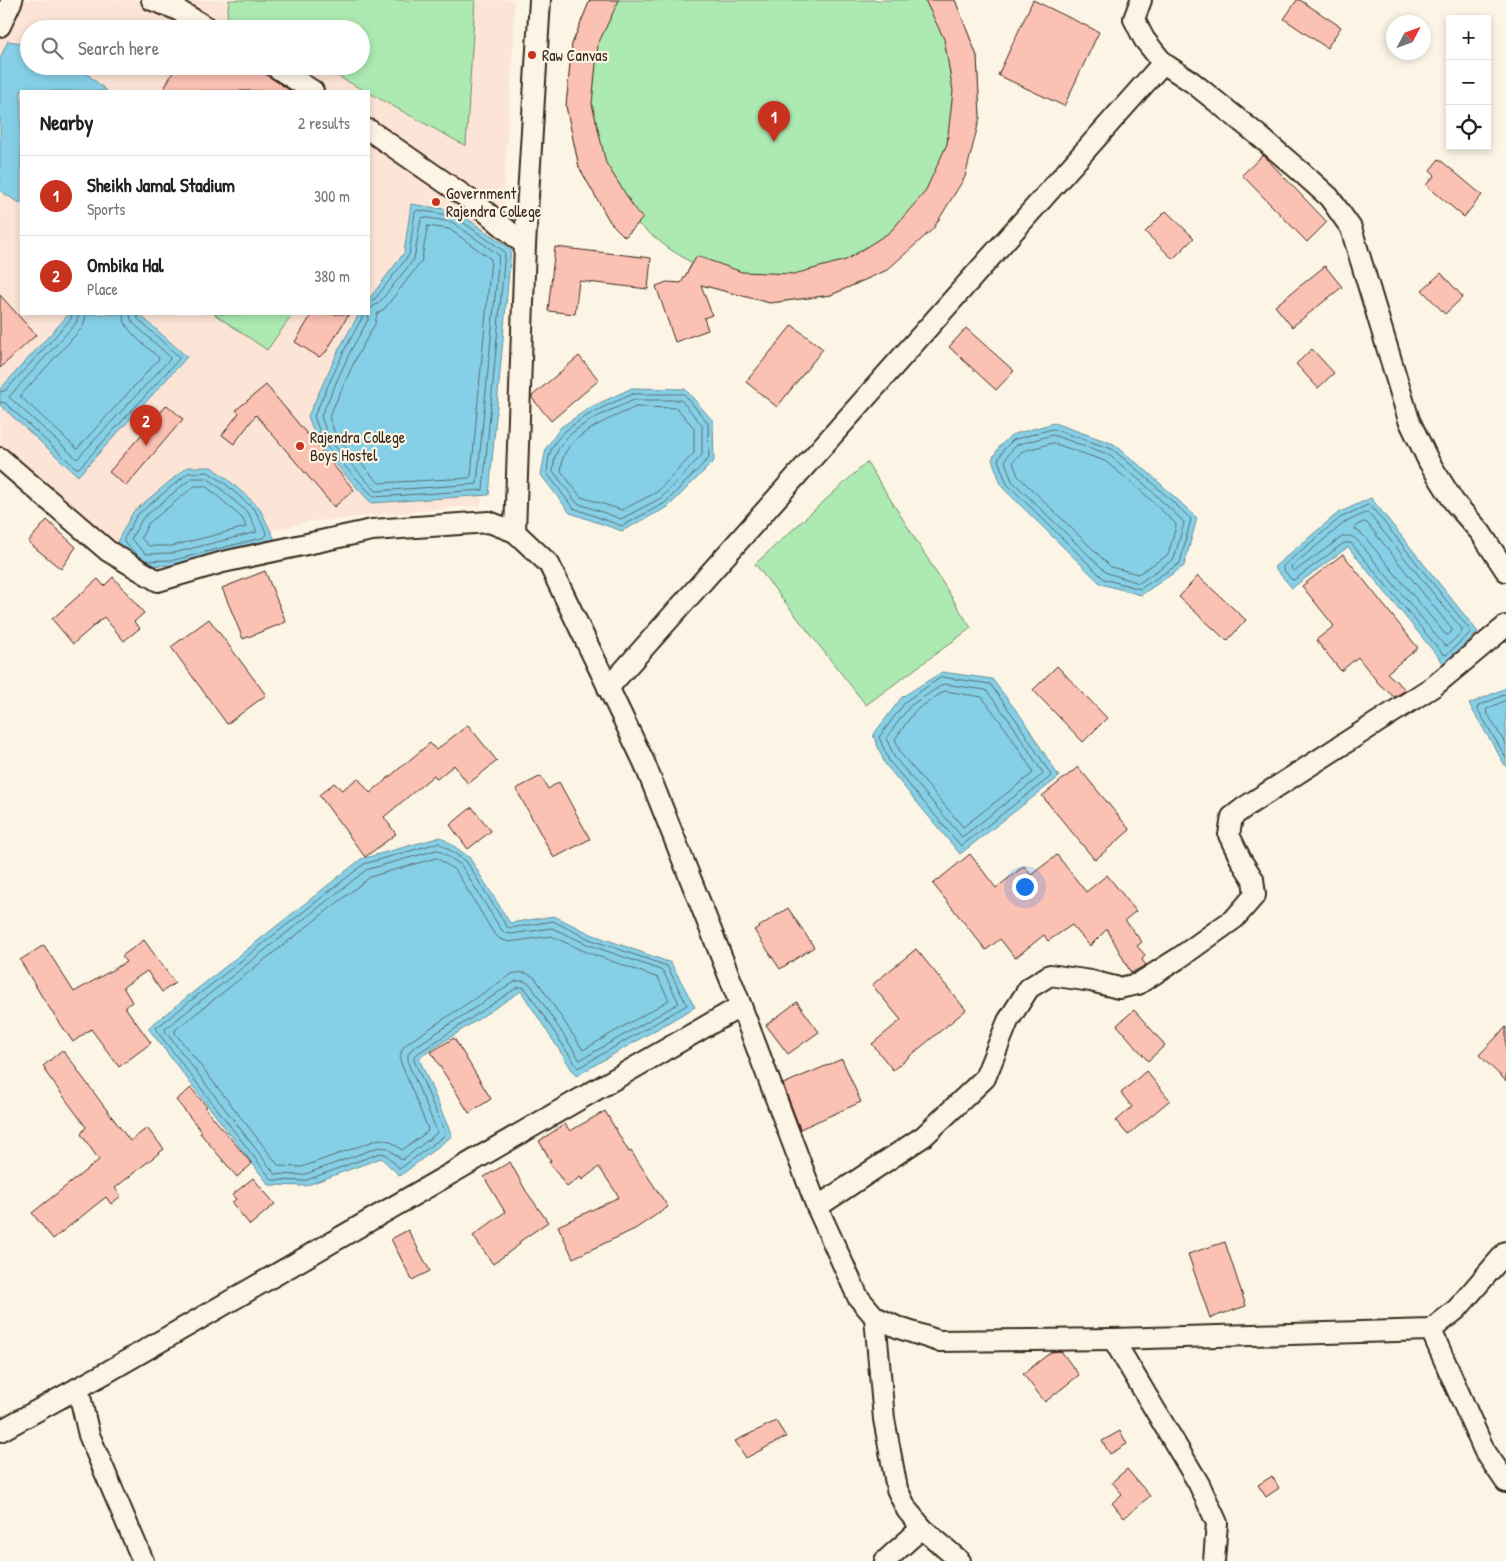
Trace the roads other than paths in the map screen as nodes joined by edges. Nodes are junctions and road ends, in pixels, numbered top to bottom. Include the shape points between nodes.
1 (12, 0) edge
2 (152, 0) edge
3 (540, 0) edge
4 (1141, 0) edge
5 (195, 20) edge
6 (0, 26) edge
7 (1163, 63) junction
8 (288, 75) edge
9 (311, 90) edge
10 (370, 131) edge
11 (525, 245) junction
12 (0, 458) edge
13 (515, 532) junction
14 (1506, 571) edge
15 (1506, 626) edge
16 (608, 688) junction
17 (741, 1006) junction
18 (817, 1207) junction
19 (1506, 1252) edge
20 (875, 1317) junction
21 (1431, 1330) junction
22 (1113, 1339) junction
23 (78, 1388) junction
24 (0, 1431) edge
25 (1506, 1482) edge
26 (922, 1528) junction
27 (144, 1561) edge
28 (885, 1561) edge
29 (960, 1561) edge
30 (1214, 1561) edge

1 - 6 street
2 - 5 street
3 - 11 street
4 - 7 street via 1134,19 1144,39
7 - 14 street via 1192,82 1300,171 1329,197 1351,228 1409,420 1429,462 1454,502 1481,533
7 - 16 street
8 - 9 street
10 - 11 street via 479,206
11 - 13 street
12 - 13 street via 108,550 158,581 223,562 372,530 489,522
13 - 16 street via 549,564
15 - 18 street via 1434,686 1232,818 1229,835 1253,880 1255,895 1235,918 1138,984 1119,988 1050,975 1030,988 1008,1021 985,1078 924,1136
16 - 17 street via 644,762
17 - 18 street
17 - 23 street
18 - 20 street via 858,1297
19 - 21 street via 1458,1309
20 - 22 street via 939,1341
20 - 26 street via 884,1419 897,1490 907,1510
21 - 22 street
21 - 25 street via 1484,1450
22 - 30 street via 1203,1492 1217,1523
23 - 24 street
23 - 27 street via 89,1435
26 - 28 street
26 - 29 street

